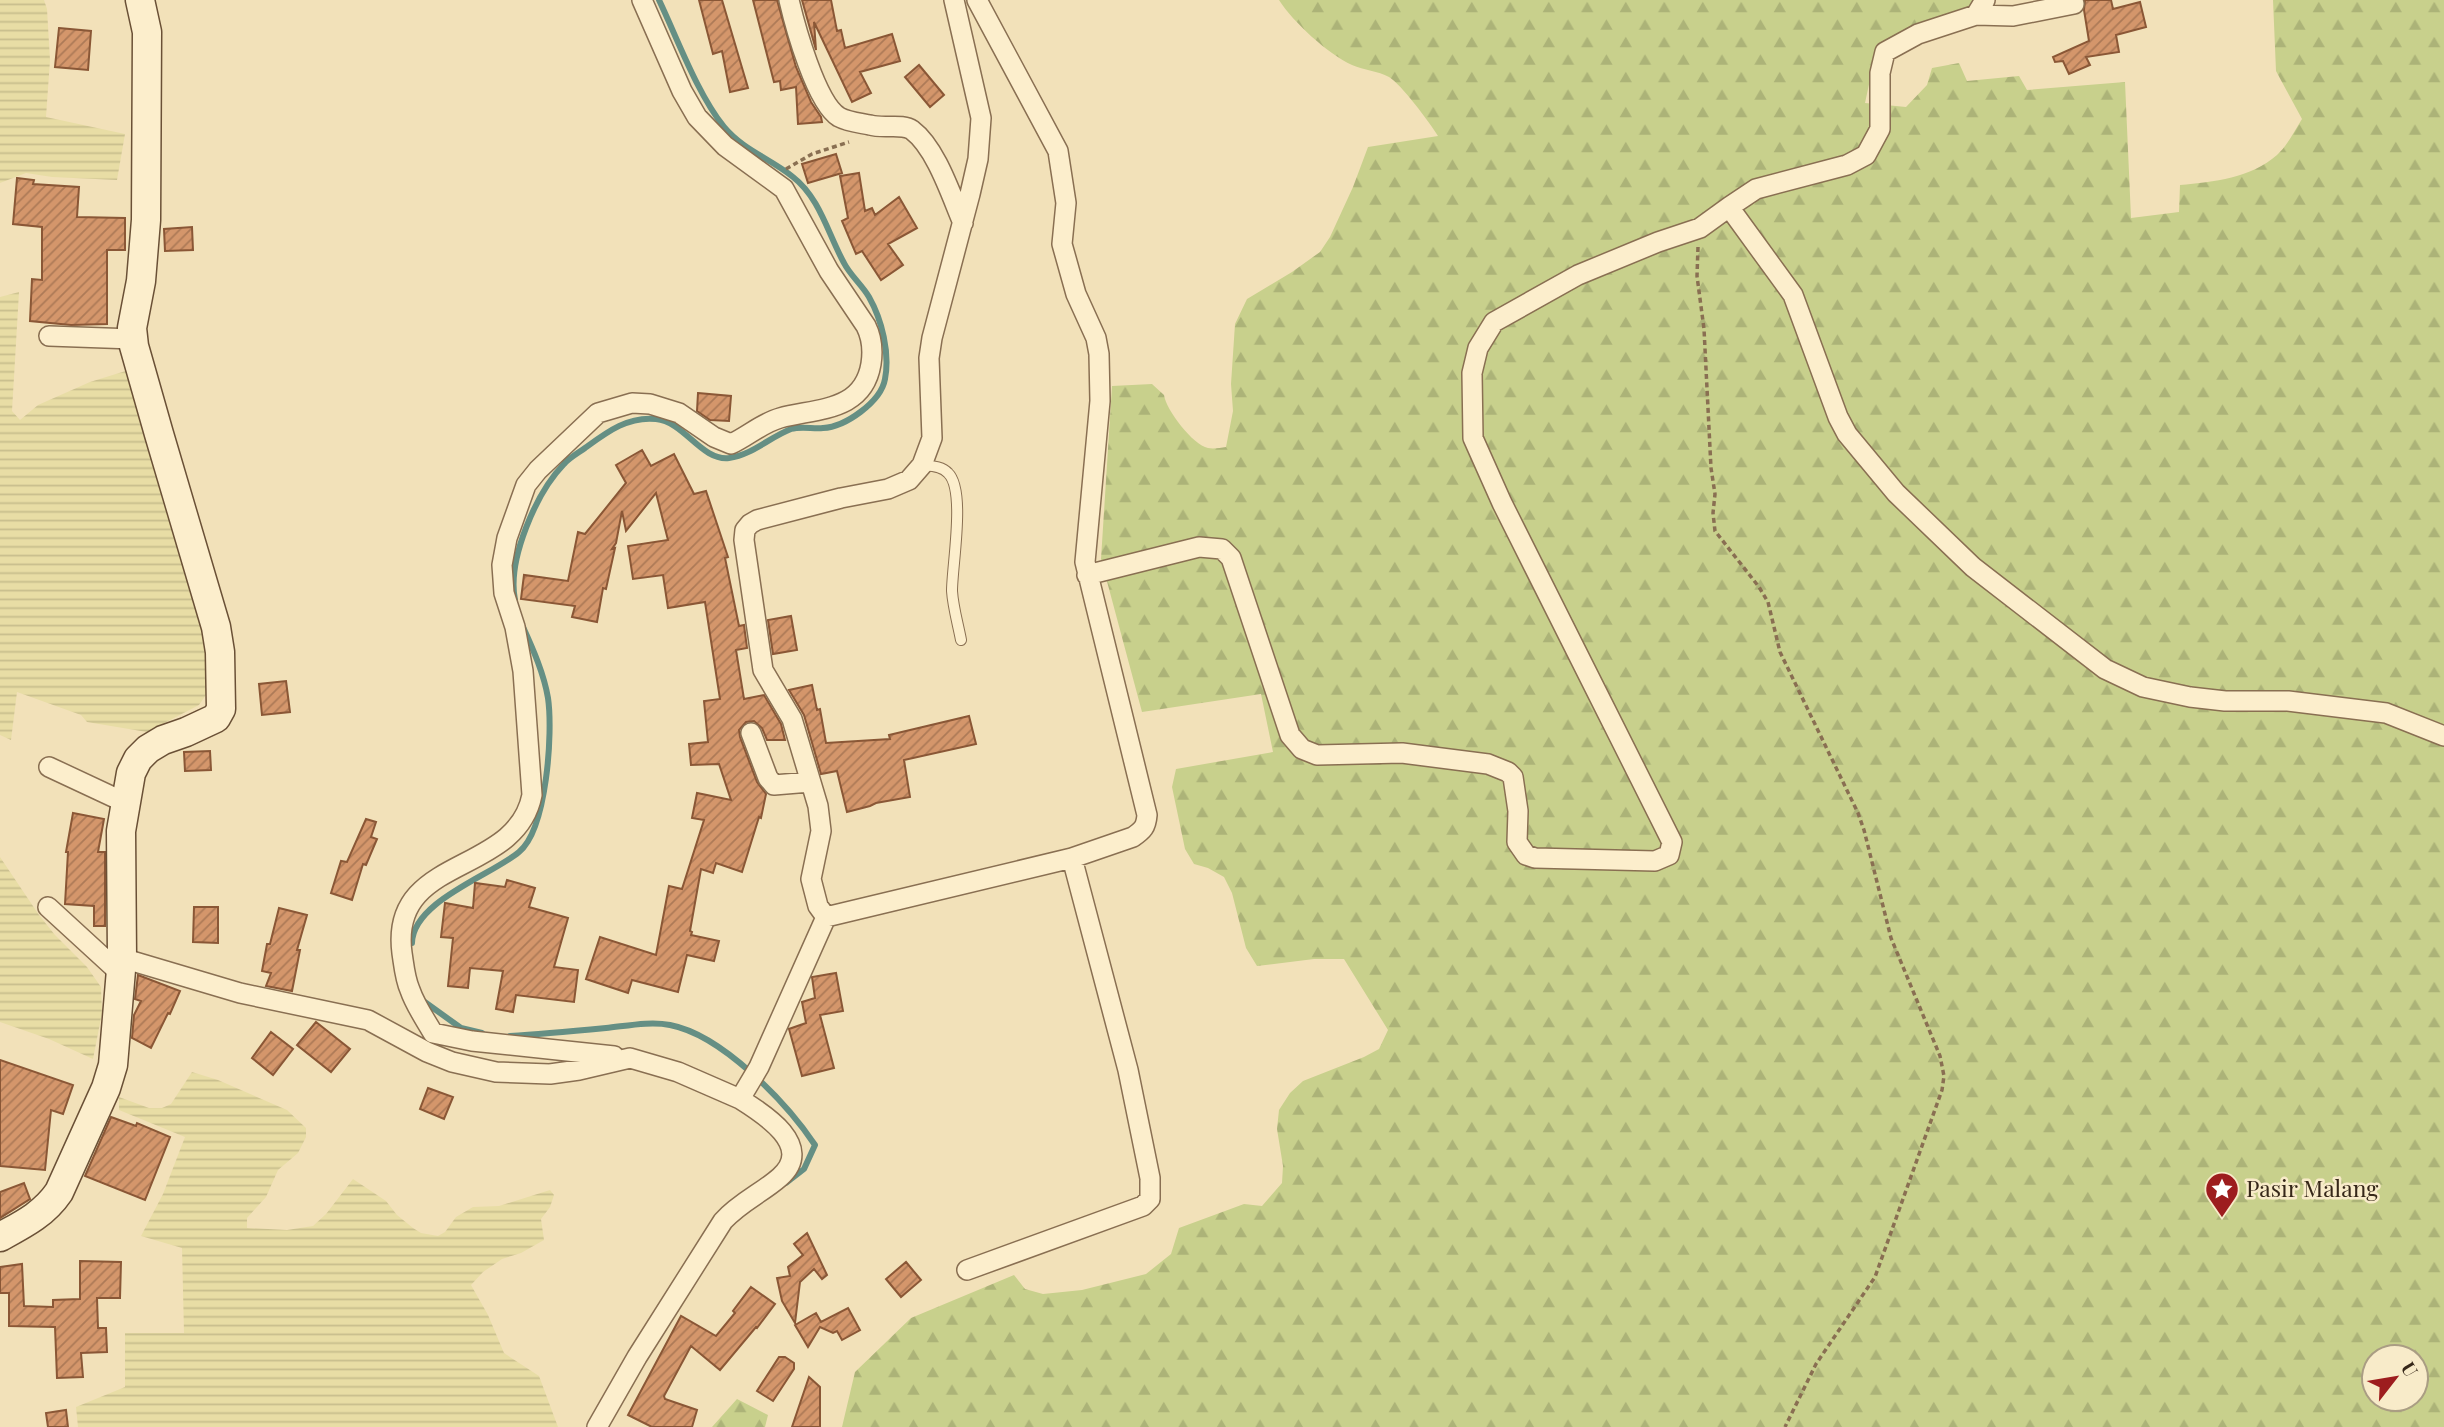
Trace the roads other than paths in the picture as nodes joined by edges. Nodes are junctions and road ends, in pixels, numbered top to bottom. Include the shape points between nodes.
1 (140, 0) edge
2 (642, 0) edge
3 (789, 0) edge
4 (954, 0) edge
5 (977, 0) edge
6 (2074, 4) dead end
7 (1981, 7) edge
8 (1729, 207) junction
9 (962, 223) junction
10 (49, 336) dead end
11 (133, 339) junction
12 (922, 465) junction
13 (1087, 575) junction
14 (961, 640) dead end
15 (751, 733) dead end
16 (2444, 736) edge
17 (49, 767) dead end
18 (810, 782) junction
19 (126, 803) junction
20 (1072, 858) junction
21 (48, 907) dead end
22 (826, 917) junction
23 (121, 965) junction
24 (368, 1020) junction
25 (433, 1033) junction
26 (630, 1058) junction
27 (740, 1099) junction
28 (0, 1237) edge
29 (967, 1270) dead end
30 (597, 1427) edge

1 - 11 street via 147,32 146,220
2 - 25 street via 697,117 725,146 784,188 871,336 870,373 866,384 850,399 817,413 762,425 731,444 679,413 650,404 610,408 584,425 526,485 502,565 523,671 533,795 519,825 496,846 431,880 408,905 401,941 405,977
3 - 9 street via 810,70 828,106 839,117 883,128 908,127 925,141
4 - 9 street via 981,118 978,159
5 - 13 street via 1058,151 1066,203 1062,244 1076,294 1096,338 1100,401
6 - 7 street via 2013,16
7 - 8 street via 1885,52 1880,73 1880,129 1866,155 1846,165 1756,189
8 - 13 street via 1700,228 1578,275 1494,322 1478,348 1472,373 1473,438 1672,842 1670,855 1655,861 1535,858 1526,855 1517,842 1518,811 1513,777 1508,772 1488,764 1402,752 1317,755 1302,749 1290,735 1231,558 1222,549 1199,547
8 - 16 street via 1793,295 1838,417 1852,441 1896,493 1973,567 2105,669 2144,687 2179,695 2386,713
9 - 12 street via 932,338 932,438
10 - 11 street
11 - 19 street via 210,604 222,691 216,718 163,740 138,760 131,772
12 - 14 lane via 941,468 954,481 957,515 952,593
12 - 18 street via 909,480 888,489 757,520 746,530 763,670 792,719
13 - 20 street via 1147,815 1146,825 1133,837
15 - 18 street via 774,785
17 - 19 street
18 - 22 street via 821,831 811,879
19 - 23 street via 121,831
20 - 22 street
20 - 29 street via 1128,1070 1150,1178 1150,1199 1143,1206
21 - 23 street
22 - 27 street
23 - 24 street
23 - 28 street via 113,1065 106,1088 50,1205
24 - 25 street
24 - 26 street via 427,1052 496,1072 550,1074
25 - 26 street
26 - 27 street via 678,1072
27 - 30 street via 783,1133 791,1145 790,1164 723,1221

